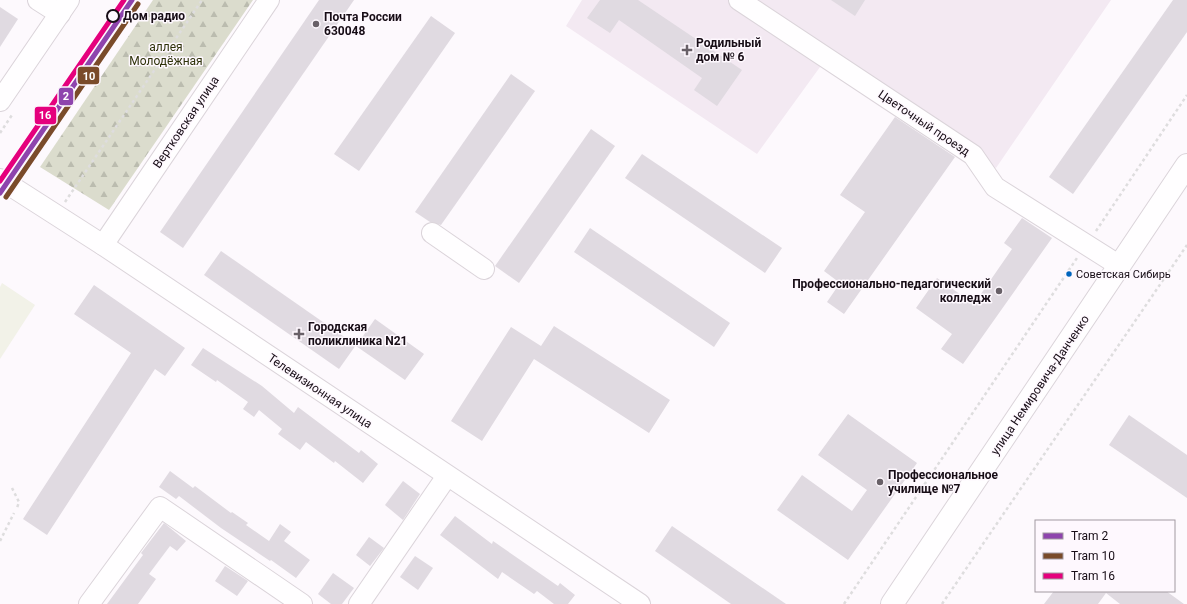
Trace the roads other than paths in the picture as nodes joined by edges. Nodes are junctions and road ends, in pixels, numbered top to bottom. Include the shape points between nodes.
1 (38, 0) edge
2 (269, 0) edge
3 (739, 0) edge
4 (64, 7) edge
5 (0, 101) edge
6 (1187, 165) edge
7 (0, 178) edge
8 (432, 233) dead end
9 (103, 245) junction
10 (1120, 266) junction
11 (484, 269) dead end
12 (447, 476) junction
13 (89, 604) edge
14 (302, 604) edge
15 (359, 604) edge
16 (640, 604) edge
17 (892, 604) edge

1 - 4 street
2 - 9 street, Вертковская улица
3 - 10 street, Цветочный проезд via 973,156 995,187
4 - 5 street
6 - 10 main road, улица Немировича-Данченко
7 - 9 street, Телевизионная улица
8 - 11 street
9 - 12 street, Телевизионная улица
10 - 17 main road, улица Немировича-Данченко
12 - 15 street
12 - 16 street, Телевизионная улица
13 - 14 street via 160,507

